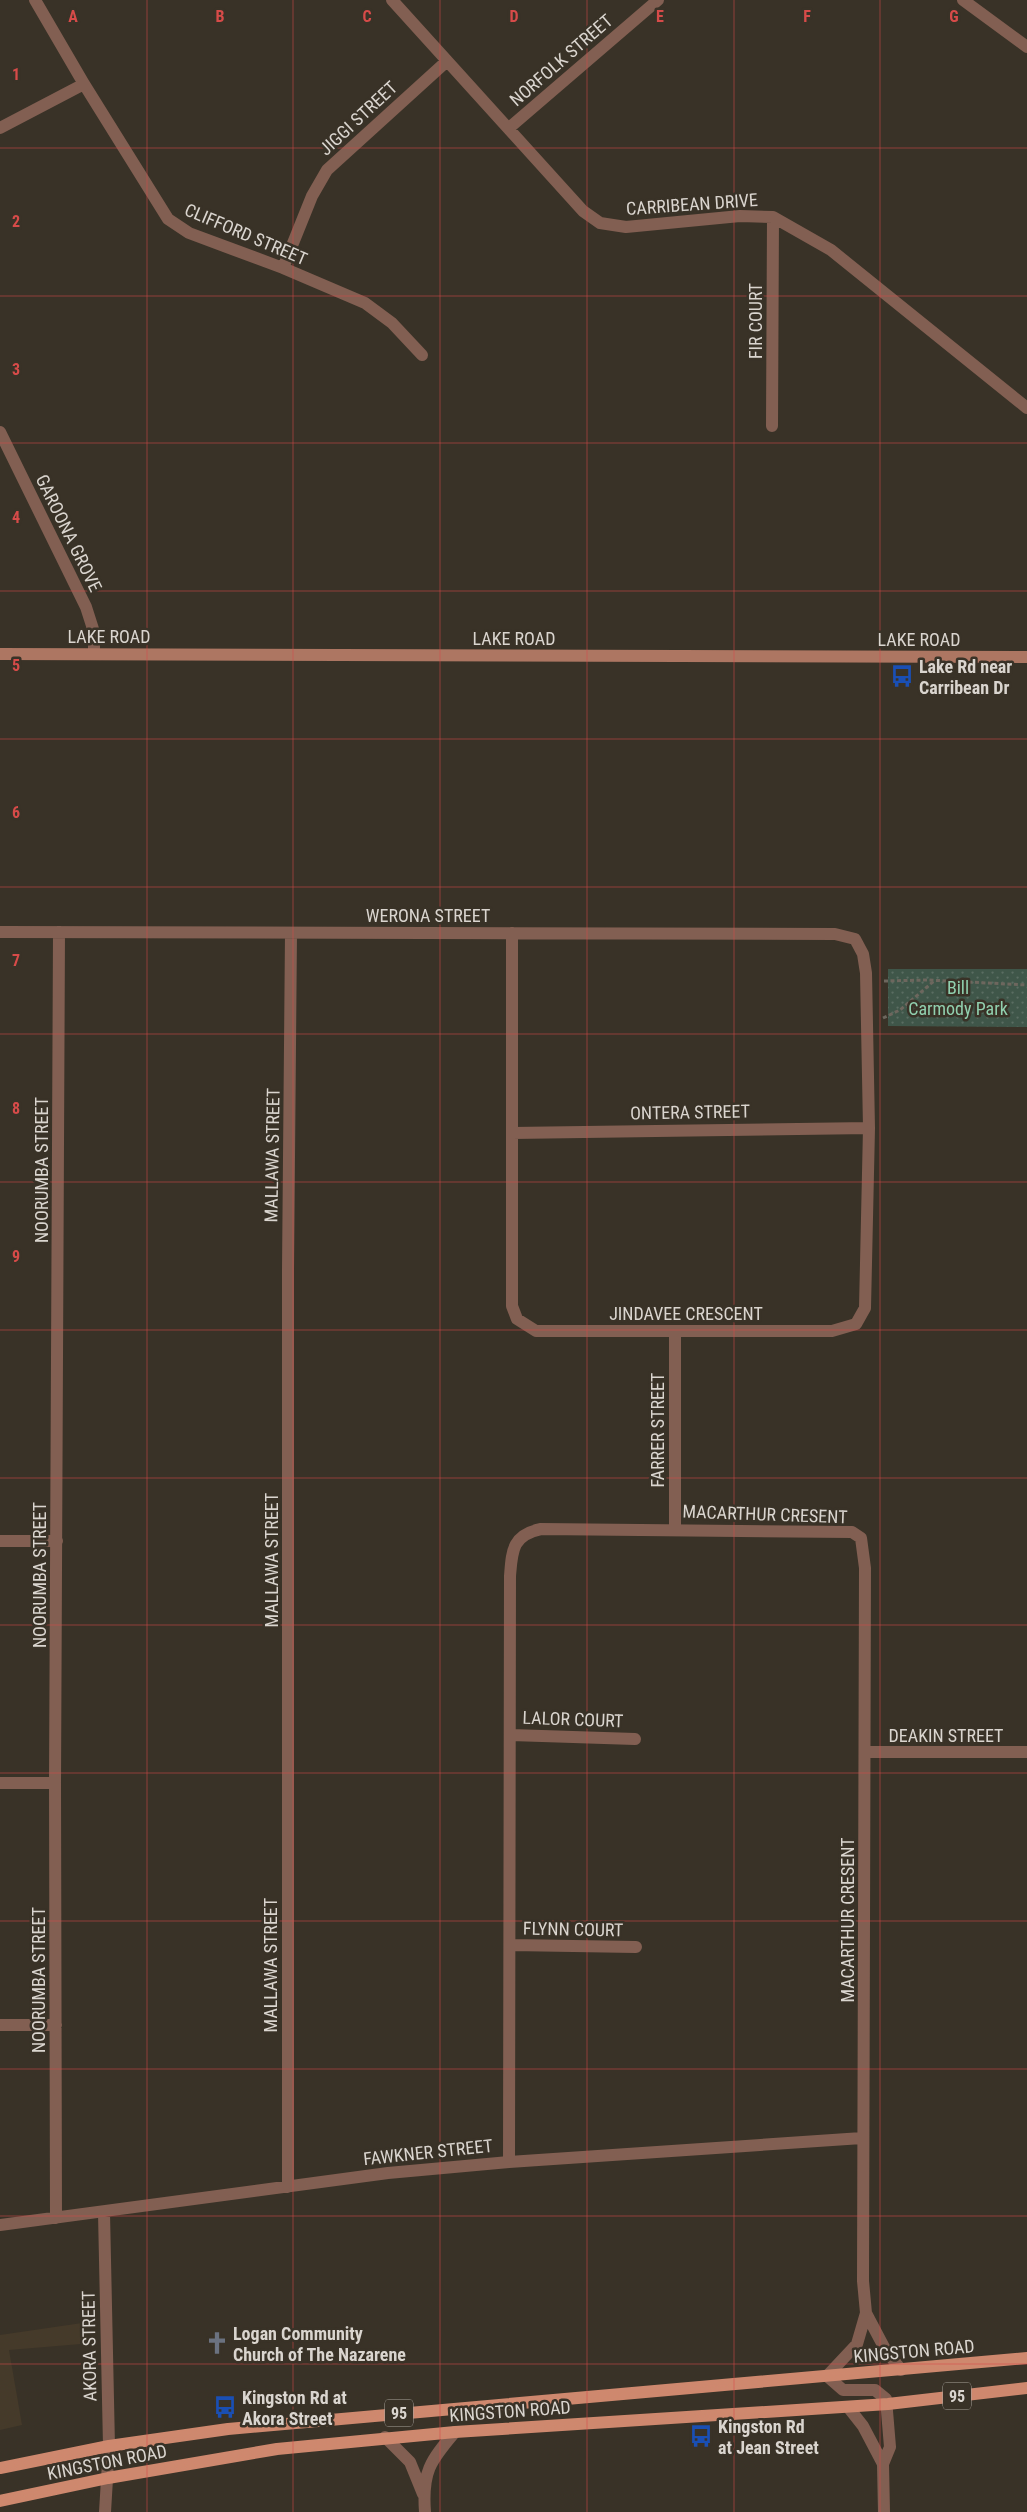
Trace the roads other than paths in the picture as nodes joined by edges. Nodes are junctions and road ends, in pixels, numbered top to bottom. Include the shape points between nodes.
1 (35, 0) edge
2 (392, 0) edge
3 (658, 0) edge
4 (963, 0) edge
5 (1027, 47) edge
6 (447, 61) junction
7 (84, 84) junction
8 (0, 128) edge
9 (509, 128) junction
10 (773, 217) junction
11 (283, 268) junction
12 (422, 356) dead end
13 (1027, 408) edge
14 (772, 426) dead end
15 (0, 432) edge
16 (94, 653) junction
17 (0, 654) edge
18 (1027, 656) edge
19 (0, 932) edge
20 (59, 932) junction
21 (291, 933) junction
22 (512, 933) junction
23 (856, 939) joint
24 (869, 1128) junction
25 (512, 1132) junction
26 (675, 1331) junction
27 (675, 1529) junction
28 (0, 1541) edge
29 (57, 1541) junction
30 (510, 1735) junction
31 (635, 1739) dead end
32 (866, 1752) junction
33 (1027, 1752) edge
34 (0, 1783) edge
35 (55, 1783) junction
36 (511, 1945) junction
37 (636, 1947) dead end
38 (0, 2024) edge
39 (56, 2025) junction
40 (862, 2138) junction
41 (509, 2162) junction
42 (288, 2187) junction
43 (104, 2212) junction
44 (56, 2218) junction
45 (0, 2225) edge
46 (866, 2313) junction
47 (1027, 2358) edge
48 (901, 2370) junction
49 (827, 2376) junction
50 (1027, 2388) edge
51 (888, 2404) junction
52 (848, 2407) junction
53 (455, 2432) junction
54 (385, 2438) junction
55 (109, 2446) junction
56 (883, 2464) junction
57 (0, 2468) edge
58 (108, 2478) junction
59 (424, 2496) junction
60 (0, 2501) edge
61 (105, 2512) edge
62 (425, 2512) edge
63 (884, 2512) edge

1 - 7 street, CLIFFORD STREET
2 - 6 street, CARRIBEAN DRIVE
3 - 9 street, NORFOLK STREET
4 - 5 street
6 - 9 street, CARRIBEAN DRIVE
6 - 11 street, JIGGI STREET via 328,170 312,196
7 - 8 street
7 - 11 street, CLIFFORD STREET via 168,219 189,233
9 - 10 street, CARRIBEAN DRIVE via 583,211 600,223 626,227 740,216
10 - 13 street, CARRIBEAN DRIVE via 831,250
10 - 14 street, FIR COURT
11 - 12 street, CLIFFORD STREET via 365,303 392,323
15 - 16 street, GAROONA GROVE via 86,607 94,632
16 - 17 street, LAKE ROAD
16 - 18 street, LAKE ROAD
19 - 20 street, WERONA STREET
20 - 21 street, WERONA STREET
20 - 29 street, NOORUMBA STREET
21 - 22 street, WERONA STREET
21 - 42 street, MALLAWA STREET
22 - 23 street, WERONA STREET via 835,934
22 - 25 street, JINDAVEE CRESCENT
23 - 24 street, JINDAVEE CRESCENT via 864,954 866,973
24 - 25 street, ONTERA STREET
24 - 26 street, JINDAVEE CRESCENT via 865,1308 856,1324 832,1331
25 - 26 street, JINDAVEE CRESCENT via 512,1306 517,1319 536,1331
26 - 27 street, FARRER STREET
27 - 30 street, MACARTHUR CRESENT via 541,1529 521,1536 512,1556 510,1576
27 - 32 street, MACARTHUR CRESENT via 837,1531 852,1532 861,1538 865,1568
28 - 29 street
29 - 35 street, NOORUMBA STREET
30 - 31 street, LALOR COURT
30 - 36 street, MACARTHUR CRESENT
32 - 33 street, DEAKIN STREET
32 - 40 street, MACARTHUR CRESENT
34 - 35 street
35 - 39 street, NOORUMBA STREET
36 - 37 street, FLYNN COURT
36 - 41 street, MACARTHUR CRESENT
38 - 39 street
39 - 44 street, NOORUMBA STREET
40 - 41 street, FAWKNER STREET
40 - 46 street, MACARTHUR CRESENT via 862,2259
41 - 42 street, FAWKNER STREET via 388,2173
42 - 43 street, FAWKNER STREET
43 - 44 street, FAWKNER STREET
43 - 55 street, AKORA STREET
44 - 45 street, FAWKNER STREET
46 - 48 street, MACARTHUR CRESENT via 885,2349
46 - 49 street, MACARTHUR CRESENT via 857,2344
47 - 48 main road, KINGSTON ROAD / 95
48 - 49 main road, KINGSTON ROAD / 95
49 - 51 street via 843,2390 875,2390 884,2395
49 - 55 main road, KINGSTON ROAD / 95 via 291,2423
50 - 51 main road, KINGSTON ROAD / 95
51 - 52 main road, KINGSTON ROAD / 95
51 - 56 street via 890,2447
52 - 53 main road, KINGSTON ROAD / 95
52 - 56 street via 863,2426
53 - 54 main road, KINGSTON ROAD / 95
53 - 59 street via 432,2459
54 - 58 main road, KINGSTON ROAD / 95 via 277,2449
54 - 59 street via 410,2462
55 - 57 main road, KINGSTON ROAD / 95
55 - 58 street, AKORA STREET
56 - 63 street
58 - 60 main road, KINGSTON ROAD / 95
58 - 61 street, AKORA STREET
59 - 62 street

